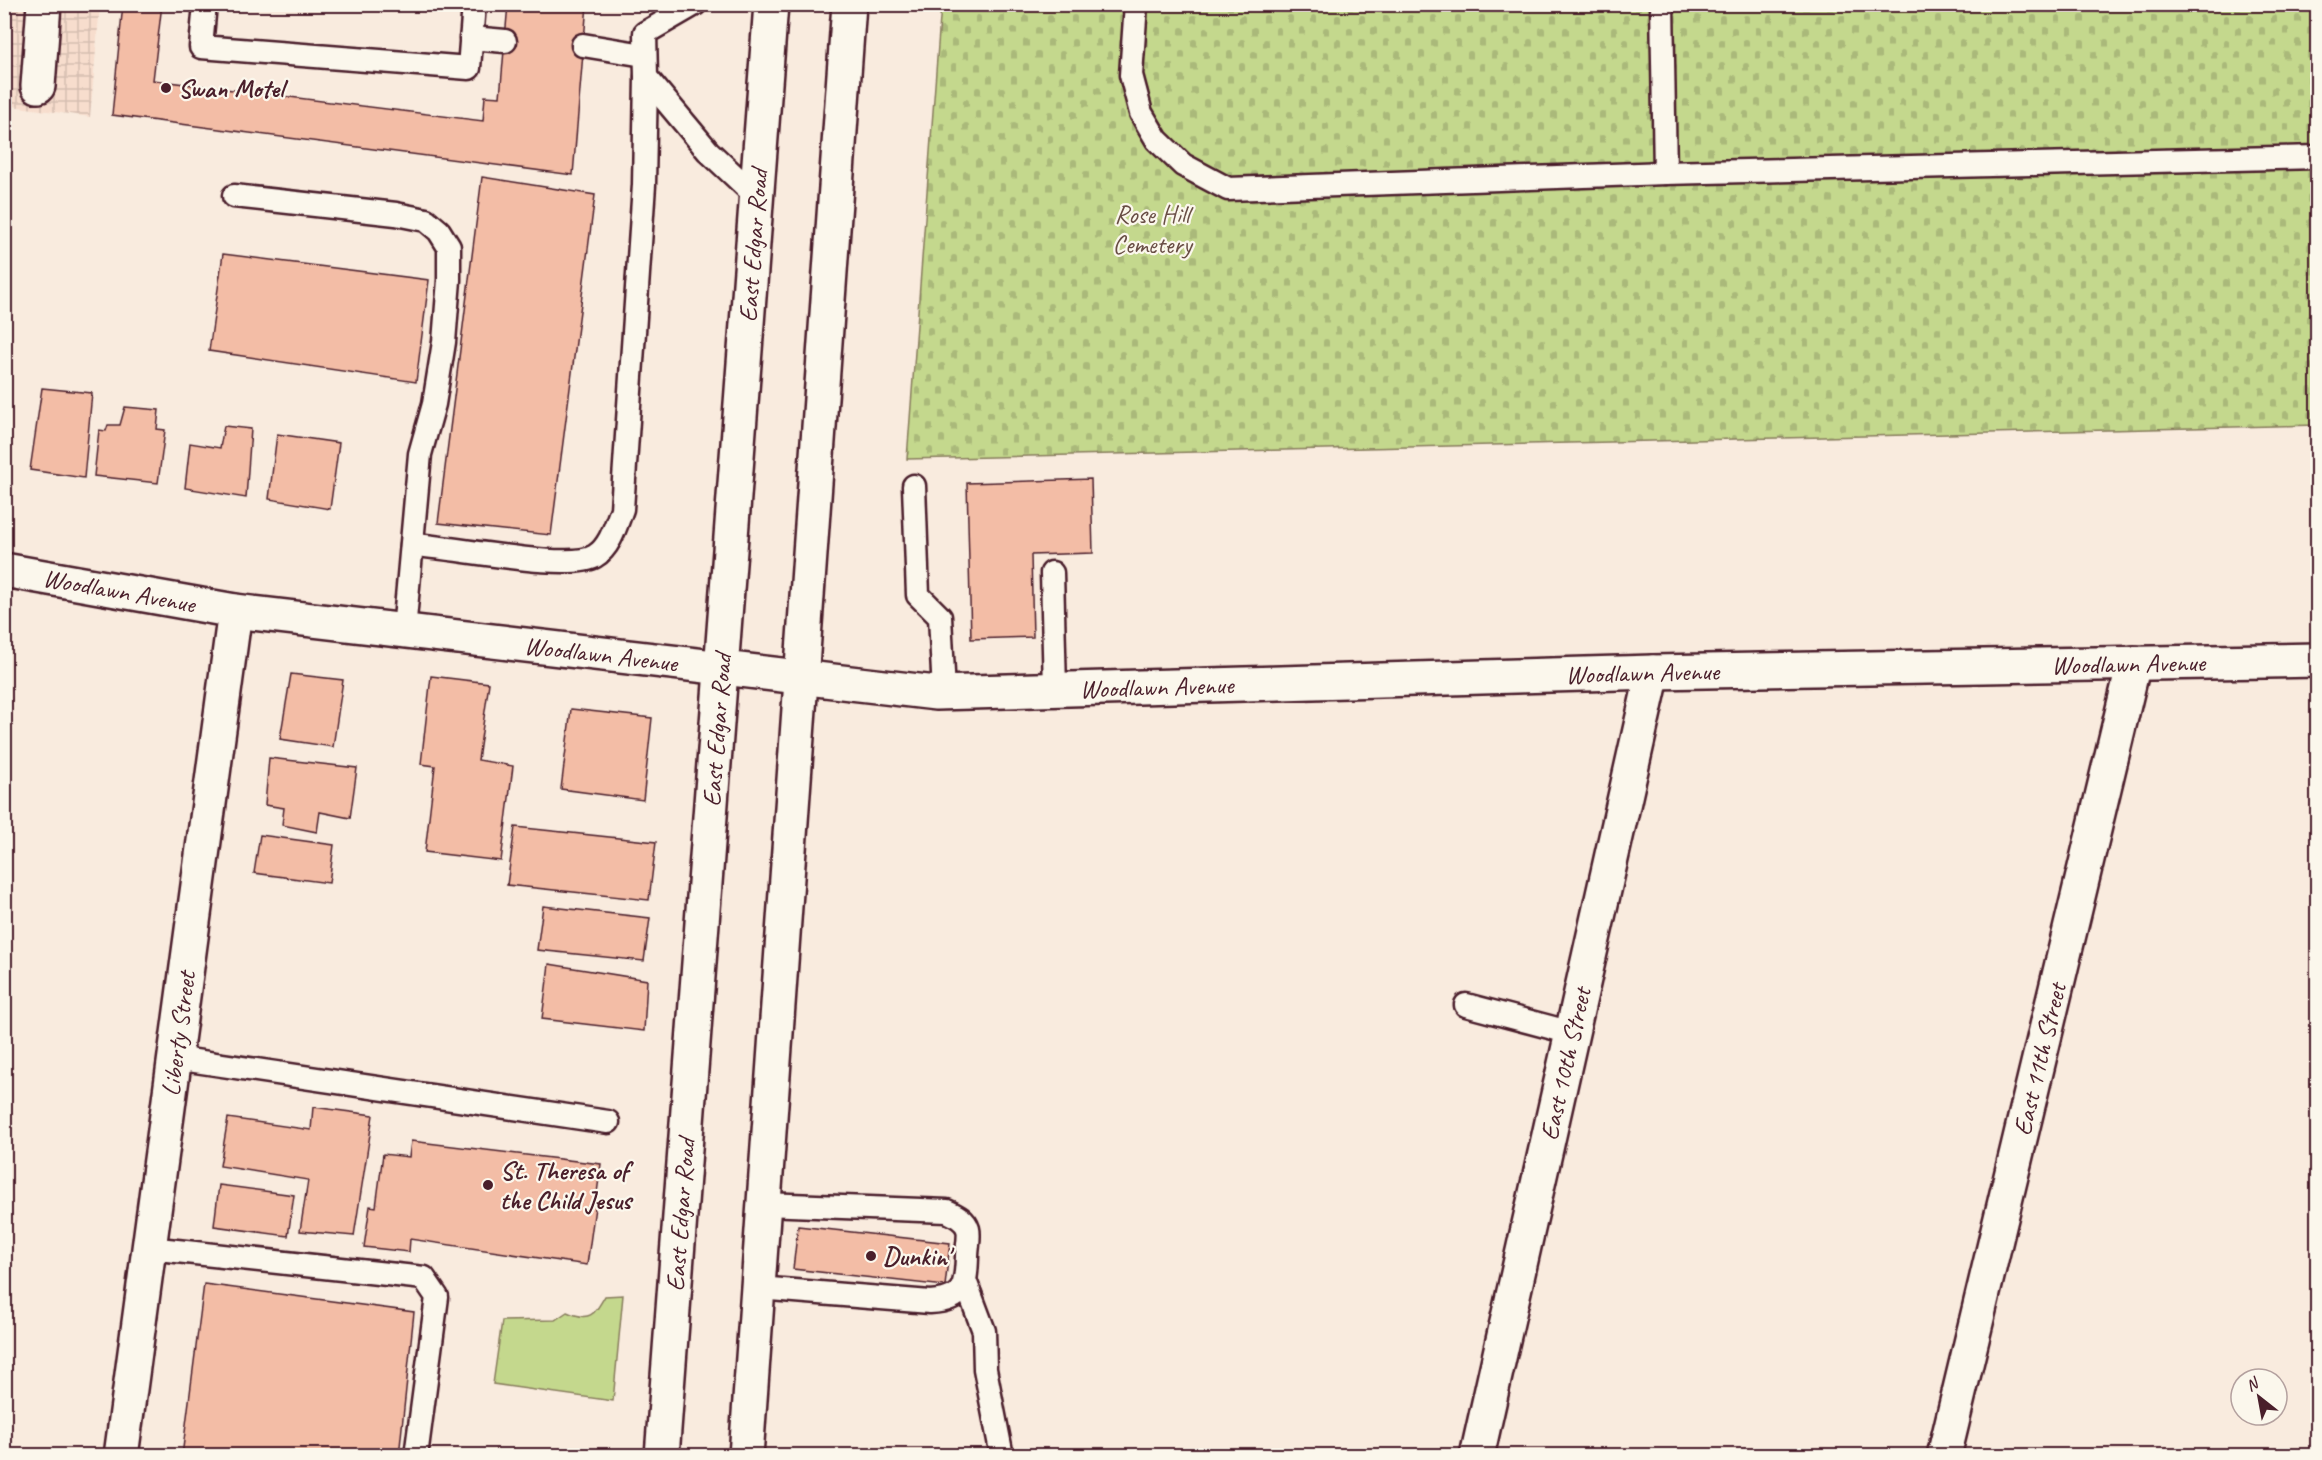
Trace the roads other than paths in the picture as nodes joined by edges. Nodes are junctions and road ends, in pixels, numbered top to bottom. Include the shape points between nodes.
1 (44, 4) edge
2 (204, 4) edge
3 (474, 4) edge
4 (695, 4) edge
5 (771, 4) edge
6 (849, 4) edge
7 (1136, 4) edge
8 (1662, 4) edge
9 (471, 38) junction
10 (505, 41) dead end
11 (583, 45) dead end
12 (645, 66) junction
13 (38, 86) dead end
14 (2318, 157) edge
15 (1665, 173) junction
16 (234, 196) dead end
17 (757, 197) junction
18 (914, 486) dead end
19 (412, 545) junction
20 (4, 570) edge
21 (1052, 573) dead end
22 (235, 611) junction
23 (404, 631) junction
24 (2318, 660) edge
25 (2134, 663) junction
26 (720, 668) junction
27 (1653, 672) junction
28 (802, 677) junction
29 (1055, 689) junction
30 (944, 692) junction
31 (1466, 1005) dead end
32 (1572, 1033) junction
33 (175, 1058) junction
34 (608, 1122) dead end
35 (765, 1195) junction
36 (149, 1248) junction
37 (966, 1283) junction
38 (758, 1288) junction
39 (121, 1455) edge
40 (416, 1455) edge
41 (662, 1455) edge
42 (746, 1455) edge
43 (1002, 1455) edge
44 (1477, 1455) edge
45 (1944, 1455) edge

1 - 13 main road
2 - 9 lane via 201,47 469,68
3 - 9 lane
4 - 12 lane via 645,33
5 - 17 main road, East Edgar Road
6 - 28 main road
7 - 15 lane via 1131,75 1142,113 1157,140 1183,165 1228,189
8 - 15 lane
9 - 10 lane
11 - 12 lane
12 - 17 lane via 708,151
12 - 19 lane via 644,184 622,509 611,538 595,557 571,562
14 - 15 lane
16 - 19 lane via 426,220 449,247 444,342 435,404 420,453
17 - 26 main road, East Edgar Road
18 - 30 lane via 918,595 940,617
19 - 23 lane
20 - 22 main road, Woodlawn Avenue
21 - 29 lane
22 - 23 main road, Woodlawn Avenue
22 - 33 main road, Liberty Street
23 - 26 main road, Woodlawn Avenue
24 - 25 main road, Woodlawn Avenue
25 - 27 main road, Woodlawn Avenue
25 - 45 main road, East 11th Street
26 - 28 main road, Woodlawn Avenue
26 - 41 main road, East Edgar Road
27 - 29 main road, Woodlawn Avenue
27 - 32 main road, East 10th Street
28 - 30 main road, Woodlawn Avenue
28 - 35 main road
29 - 30 main road, Woodlawn Avenue
31 - 32 lane
32 - 44 main road, East 10th Street
33 - 34 lane
33 - 36 main road, Liberty Street
35 - 37 lane via 947,1211 963,1219 968,1229
35 - 38 main road
36 - 39 main road, Liberty Street
36 - 40 lane via 424,1278 437,1297
37 - 38 lane via 952,1299 930,1302
37 - 43 lane via 984,1331 985,1369
38 - 42 main road

